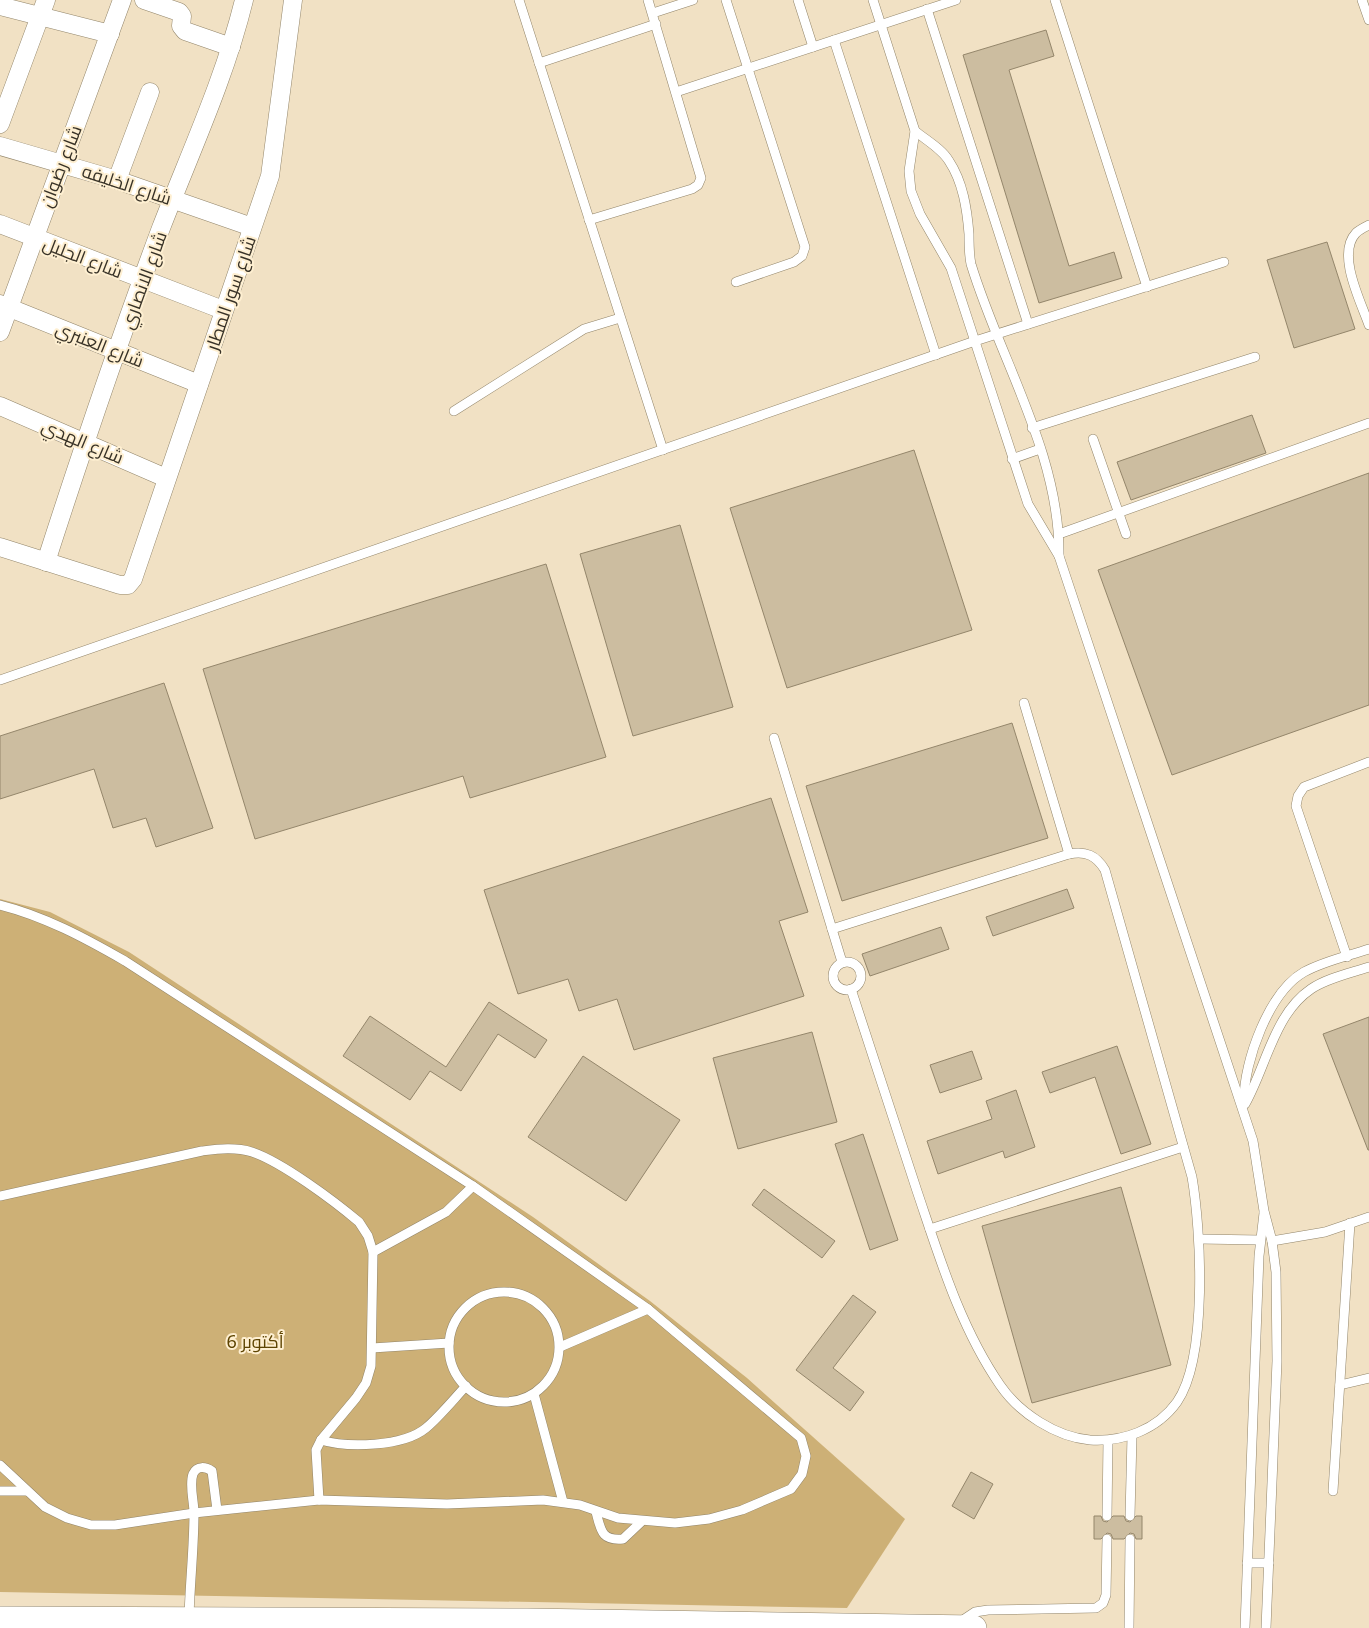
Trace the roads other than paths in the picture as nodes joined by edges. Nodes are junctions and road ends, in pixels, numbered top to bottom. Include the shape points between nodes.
1 (122, 0) edge
2 (144, 0) edge
3 (244, 0) edge
4 (293, 0) edge
5 (519, 0) edge
6 (648, 0) edge
7 (693, 0) edge
8 (726, 0) edge
9 (798, 0) edge
10 (873, 0) edge
11 (956, 0) edge
12 (1056, 0) edge
13 (1362, 0) edge
14 (0, 6) edge
15 (43, 8) edge
16 (927, 9) junction
17 (653, 14) junction
18 (1369, 20) edge
19 (656, 24) junction
20 (881, 24) junction
21 (110, 34) junction
22 (834, 40) junction
23 (231, 47) junction
24 (813, 47) junction
25 (539, 63) junction
26 (748, 68) junction
27 (150, 92) dead end
28 (676, 92) junction
29 (0, 124) edge
30 (915, 131) junction
31 (0, 146) edge
32 (61, 162) junction
33 (117, 180) junction
34 (173, 198) junction
35 (589, 220) junction
36 (0, 224) edge
37 (1369, 225) edge
38 (252, 227) junction
39 (33, 238) junction
40 (1224, 262) dead end
41 (142, 279) junction
42 (736, 282) dead end
43 (1147, 287) junction
44 (4, 306) edge
45 (223, 310) junction
46 (620, 318) junction
47 (1028, 324) junction
48 (1369, 325) edge
49 (0, 332) edge
50 (998, 334) junction
51 (975, 341) junction
52 (117, 351) junction
53 (936, 355) junction
54 (1255, 357) dead end
55 (199, 384) junction
56 (0, 406) edge
57 (454, 411) dead end
58 (1369, 423) edge
59 (1032, 428) junction
60 (1093, 438) dead end
61 (85, 442) junction
62 (1040, 449) junction
63 (663, 450) junction
64 (1012, 459) junction
65 (166, 478) junction
66 (1119, 512) junction
67 (1059, 534) junction
68 (1126, 534) dead end
69 (0, 547) edge
70 (1059, 556) junction
71 (46, 562) junction
72 (0, 680) edge
73 (1024, 703) dead end
74 (774, 738) dead end
75 (1369, 762) edge
76 (1069, 854) junction
77 (0, 905) edge
78 (832, 929) junction
79 (1369, 949) edge
80 (1347, 957) junction
81 (842, 962) junction
82 (1369, 967) edge
83 (851, 989) junction
84 (1244, 1106) junction
85 (1183, 1147) junction
86 (473, 1186) junction
87 (0, 1196) edge
88 (1264, 1210) junction
89 (1369, 1216) edge
90 (1350, 1223) junction
91 (930, 1229) junction
92 (1198, 1239) junction
93 (1260, 1240) junction
94 (1272, 1241) junction
95 (373, 1252) junction
96 (648, 1309) junction
97 (449, 1343) junction
98 (560, 1347) junction
99 (372, 1348) junction
100 (1369, 1378) edge
101 (1340, 1385) junction
102 (466, 1386) junction
103 (534, 1394) junction
104 (1132, 1436) junction
105 (320, 1440) junction
106 (1108, 1441) junction
107 (0, 1465) edge
108 (1333, 1490) dead end
109 (0, 1491) edge
110 (26, 1491) junction
111 (318, 1500) junction
112 (563, 1502) junction
113 (217, 1510) junction
114 (194, 1512) junction
115 (596, 1512) junction
116 (1107, 1516) dead end
117 (1130, 1516) dead end
118 (641, 1522) junction
119 (1107, 1538) dead end
120 (1130, 1539) dead end
121 (1247, 1563) junction
122 (1269, 1563) junction
123 (0, 1619) edge
124 (189, 1620) junction
125 (817, 1627) edge
126 (955, 1628) edge
127 (974, 1628) edge
128 (1129, 1628) edge
129 (1245, 1628) edge
130 (1266, 1628) edge

1 - 21 street, شارع رضوان
2 - 23 street via 181,14 181,26 185,32
3 - 23 street, شارع الانصاري
4 - 38 street, شارع سور المطار via 273,162
5 - 25 lane
6 - 17 lane
7 - 17 lane
8 - 26 lane
9 - 24 lane
10 - 20 lane
11 - 16 lane
12 - 43 lane
13 - 18 lane
14 - 15 street
15 - 21 street
15 - 29 street
16 - 20 lane
16 - 47 lane
17 - 19 lane
19 - 25 lane
19 - 28 lane
20 - 22 lane
20 - 30 lane
21 - 32 street, شارع رضوان
22 - 24 lane
22 - 53 lane
23 - 34 street, شارع الانصاري
24 - 26 lane
25 - 35 lane
26 - 28 lane
26 - 42 lane via 805,246 802,256 794,262
27 - 33 street
28 - 35 lane via 700,170 698,184 692,189
30 - 50 lane via 949,160 958,180 965,202 971,262
30 - 51 lane via 911,191 920,214 951,268
31 - 32 street, شارع الخليفه
32 - 33 street, شارع الخليفه
32 - 39 street, شارع رضوان
33 - 34 street, شارع الخليفه
34 - 38 street, شارع الخليفه
34 - 41 street, شارع الانصاري
35 - 46 lane
36 - 39 street, شارع الجليل
37 - 48 lane via 1356,233 1347,250 1349,269
38 - 45 street, شارع سور المطار
39 - 41 street, شارع الجليل
39 - 44 street, شارع رضوان
40 - 43 lane
41 - 45 street, شارع الجليل
41 - 52 street, شارع الانصاري
43 - 47 lane
44 - 49 street, شارع رضوان
44 - 52 street, شارع العنبري
45 - 55 street, شارع سور المطار
46 - 57 lane via 584,329
46 - 63 lane
47 - 50 lane
50 - 51 lane
50 - 59 lane
51 - 53 lane
51 - 64 lane
52 - 55 street, شارع العنبري
52 - 61 street, شارع الانصاري
53 - 63 lane
54 - 59 lane
55 - 65 street, شارع سور المطار
56 - 61 street, شارع الهدي
58 - 66 lane
59 - 62 lane
60 - 66 lane
61 - 65 street, شارع الهدي
61 - 71 street, شارع الانصاري
62 - 64 lane
62 - 67 lane via 1054,497
63 - 72 lane
64 - 70 lane via 1028,504
65 - 71 street, شارع سور المطار via 134,579 128,584 120,585
66 - 67 lane
66 - 68 lane
67 - 70 lane
69 - 71 street
70 - 84 lane
73 - 76 lane
74 - 78 lane
75 - 80 lane via 1304,787 1296,806
76 - 78 lane
76 - 85 lane via 1090,854 1105,870
77 - 86 lane via 47,921 125,961
78 - 81 lane
79 - 80 lane
80 - 84 lane via 1304,972 1284,988 1270,1009 1250,1062 1244,1084
81 - 83 lane via 834,971 835,983 845,990
81 - 83 lane via 859,968 860,981
82 - 84 lane via 1313,987 1296,1001 1283,1019
83 - 91 lane
84 - 88 lane via 1260,1175
85 - 91 lane
85 - 92 lane via 1194,1192
86 - 95 lane via 446,1212
86 - 96 lane
87 - 95 lane via 227,1148 252,1152 275,1162 346,1211 364,1229
88 - 93 lane
88 - 94 lane
89 - 90 lane
90 - 94 lane via 1325,1232
90 - 101 lane
91 - 106 lane via 972,1335 1012,1401 1028,1415 1076,1438
92 - 93 lane
92 - 104 lane via 1198,1312 1190,1375 1177,1402 1157,1422
93 - 121 lane
94 - 122 lane via 1276,1272 1276,1360
95 - 99 lane
96 - 98 lane
96 - 118 lane via 801,1438 806,1456 802,1474 791,1489 742,1510 709,1519
97 - 98 lane via 453,1327 474,1301 489,1294 506,1292 538,1303 557,1330
97 - 99 lane
97 - 102 lane via 453,1366
98 - 103 lane via 553,1373
99 - 105 lane via 366,1383
100 - 101 lane
101 - 108 lane
102 - 103 lane via 491,1401 513,1401
102 - 105 lane via 425,1429 412,1436 348,1445
103 - 112 lane
104 - 106 lane
104 - 117 lane
105 - 111 lane via 316,1460
106 - 116 lane
107 - 110 lane
109 - 110 lane
110 - 114 lane via 45,1507 91,1525 115,1525
111 - 112 lane via 448,1504
111 - 113 lane
112 - 115 lane
113 - 114 lane
113 - 114 lane via 212,1472 199,1468 192,1480
114 - 124 lane
115 - 118 lane
115 - 118 lane via 603,1534 612,1540 623,1540
119 - 126 lane via 1106,1595 1096,1608 988,1610 963,1618
120 - 128 lane
121 - 122 lane
121 - 129 lane
122 - 130 lane
123 - 124 main road
124 - 125 main road via 527,1621
125 - 126 main road
126 - 127 main road

